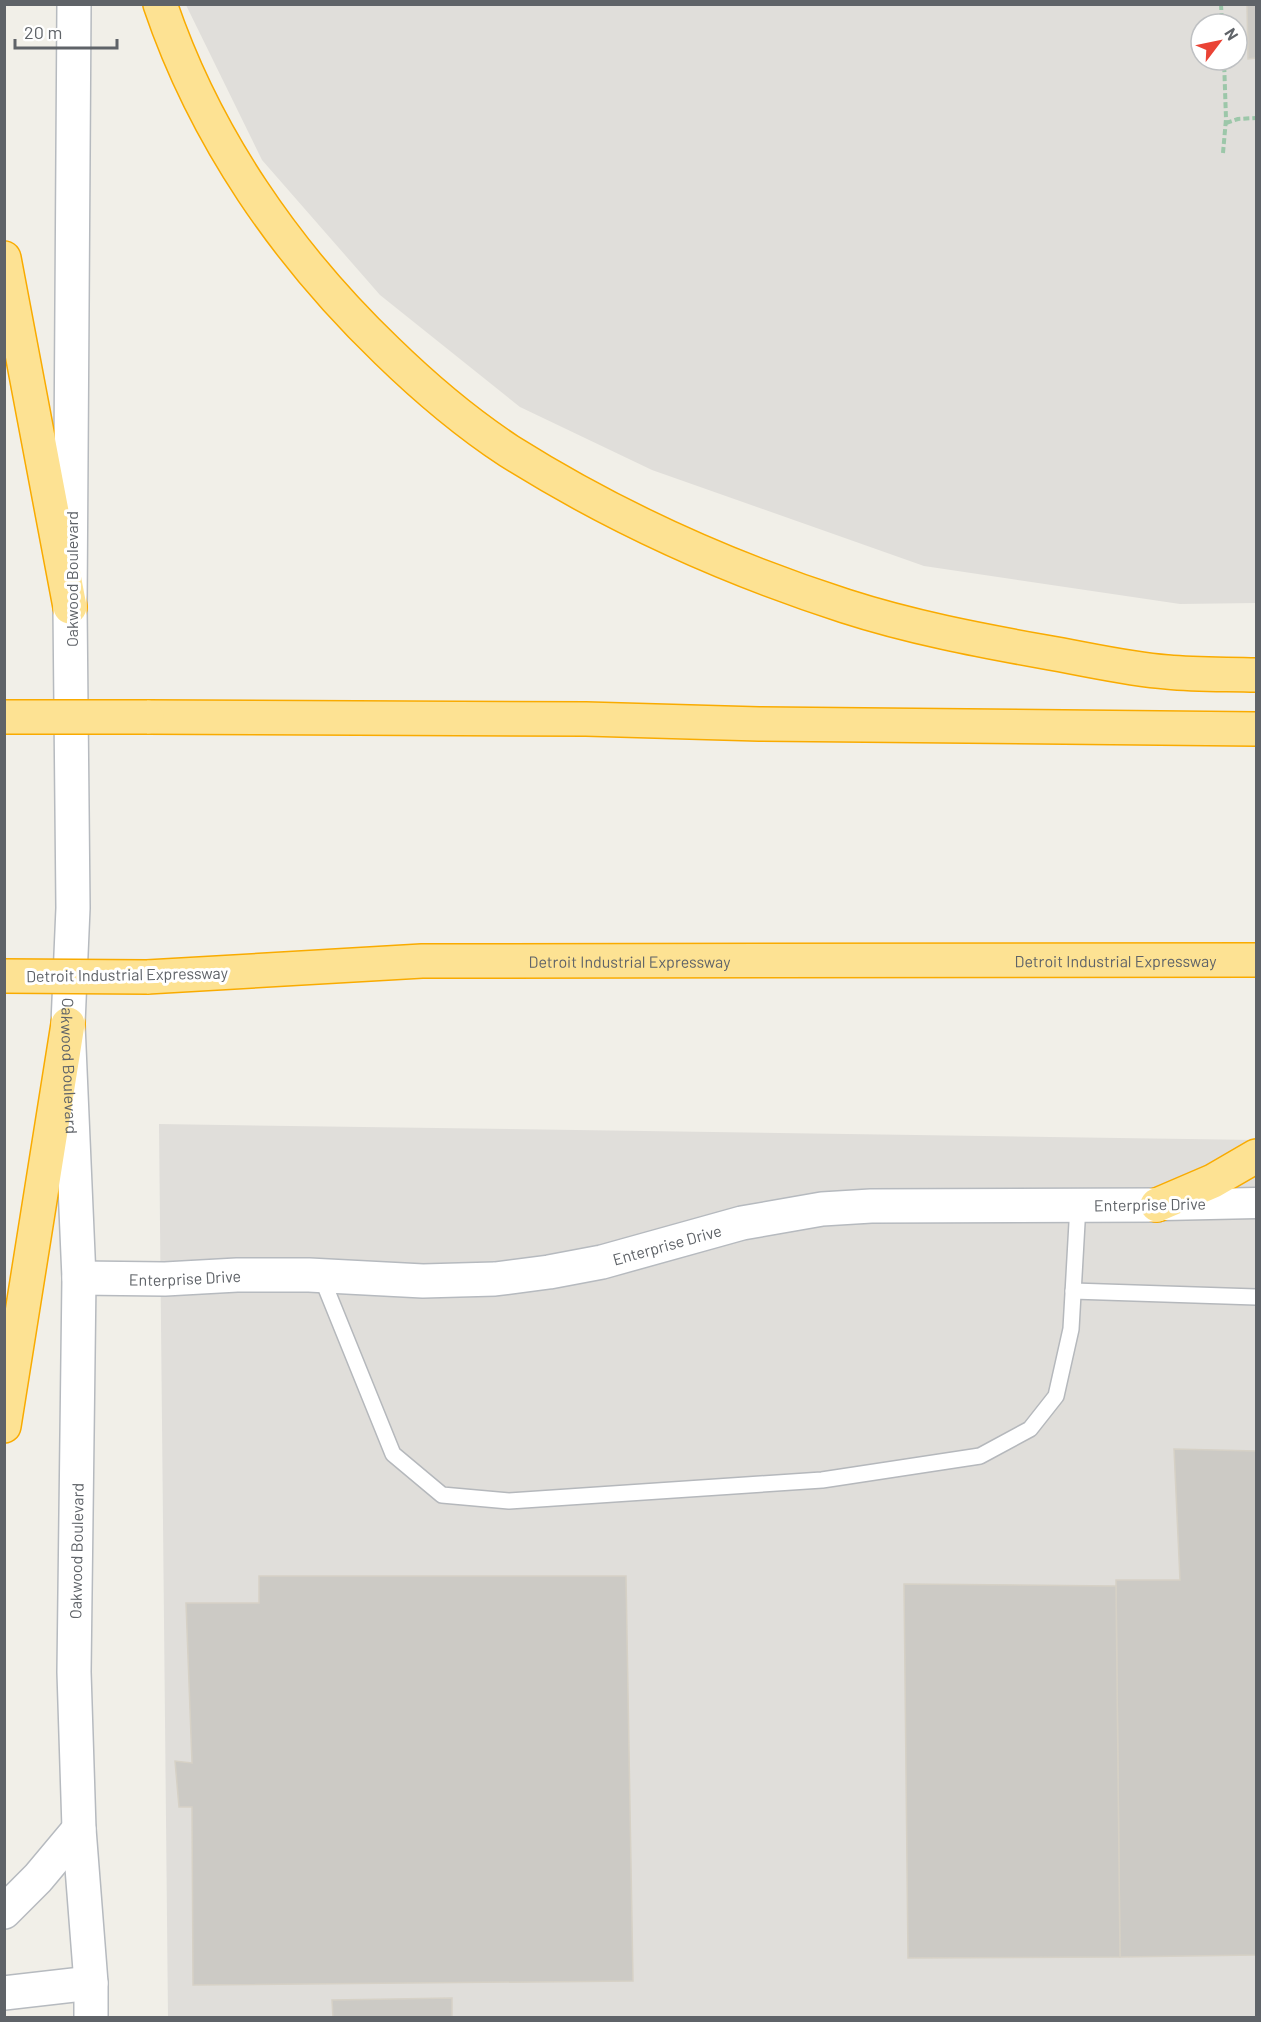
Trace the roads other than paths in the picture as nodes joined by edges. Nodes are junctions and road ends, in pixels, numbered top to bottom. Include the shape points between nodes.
1 (74, 4) edge
2 (160, 4) edge
3 (4, 258) edge
4 (70, 607) junction
5 (1257, 675) edge
6 (4, 717) edge
7 (1257, 729) edge
8 (1257, 960) edge
9 (4, 976) edge
10 (68, 1024) junction
11 (1257, 1156) edge
12 (1257, 1203) edge
13 (1078, 1205) junction
14 (1157, 1205) junction
15 (321, 1276) junction
16 (79, 1278) junction
17 (1073, 1290) junction
18 (1257, 1297) edge
19 (4, 1426) edge
20 (79, 1828) junction
21 (4, 1912) edge
22 (91, 1983) junction
23 (4, 1994) edge
24 (91, 2018) edge

1 - 4 main road, Oakwood Boulevard
2 - 5 highway via 188,76 214,128 275,225 310,270 348,314 416,380 508,450 603,506 668,538 847,607 968,638 1166,672
3 - 4 highway
4 - 10 main road, Oakwood Boulevard via 74,908
6 - 7 highway, bridge via 586,719
8 - 9 highway, Detroit Industrial Expressway, bridge via 422,960 147,977
10 - 16 main road, Oakwood Boulevard
10 - 19 highway
11 - 14 highway via 1213,1181
12 - 14 street, Enterprise Drive
13 - 14 main road, Enterprise Drive
13 - 15 main road, Enterprise Drive via 822,1209 742,1222 602,1262 549,1272 495,1279 423,1281
13 - 17 lane
15 - 16 main road, Enterprise Drive
15 - 17 lane via 393,1454 442,1495 509,1501 822,1480 980,1456 1030,1429 1056,1396 1071,1329
16 - 20 main road, Oakwood Boulevard via 74,1672
17 - 18 lane
20 - 21 main road
20 - 22 main road, Oakwood Boulevard
22 - 23 main road
22 - 24 main road, Oakwood Boulevard

